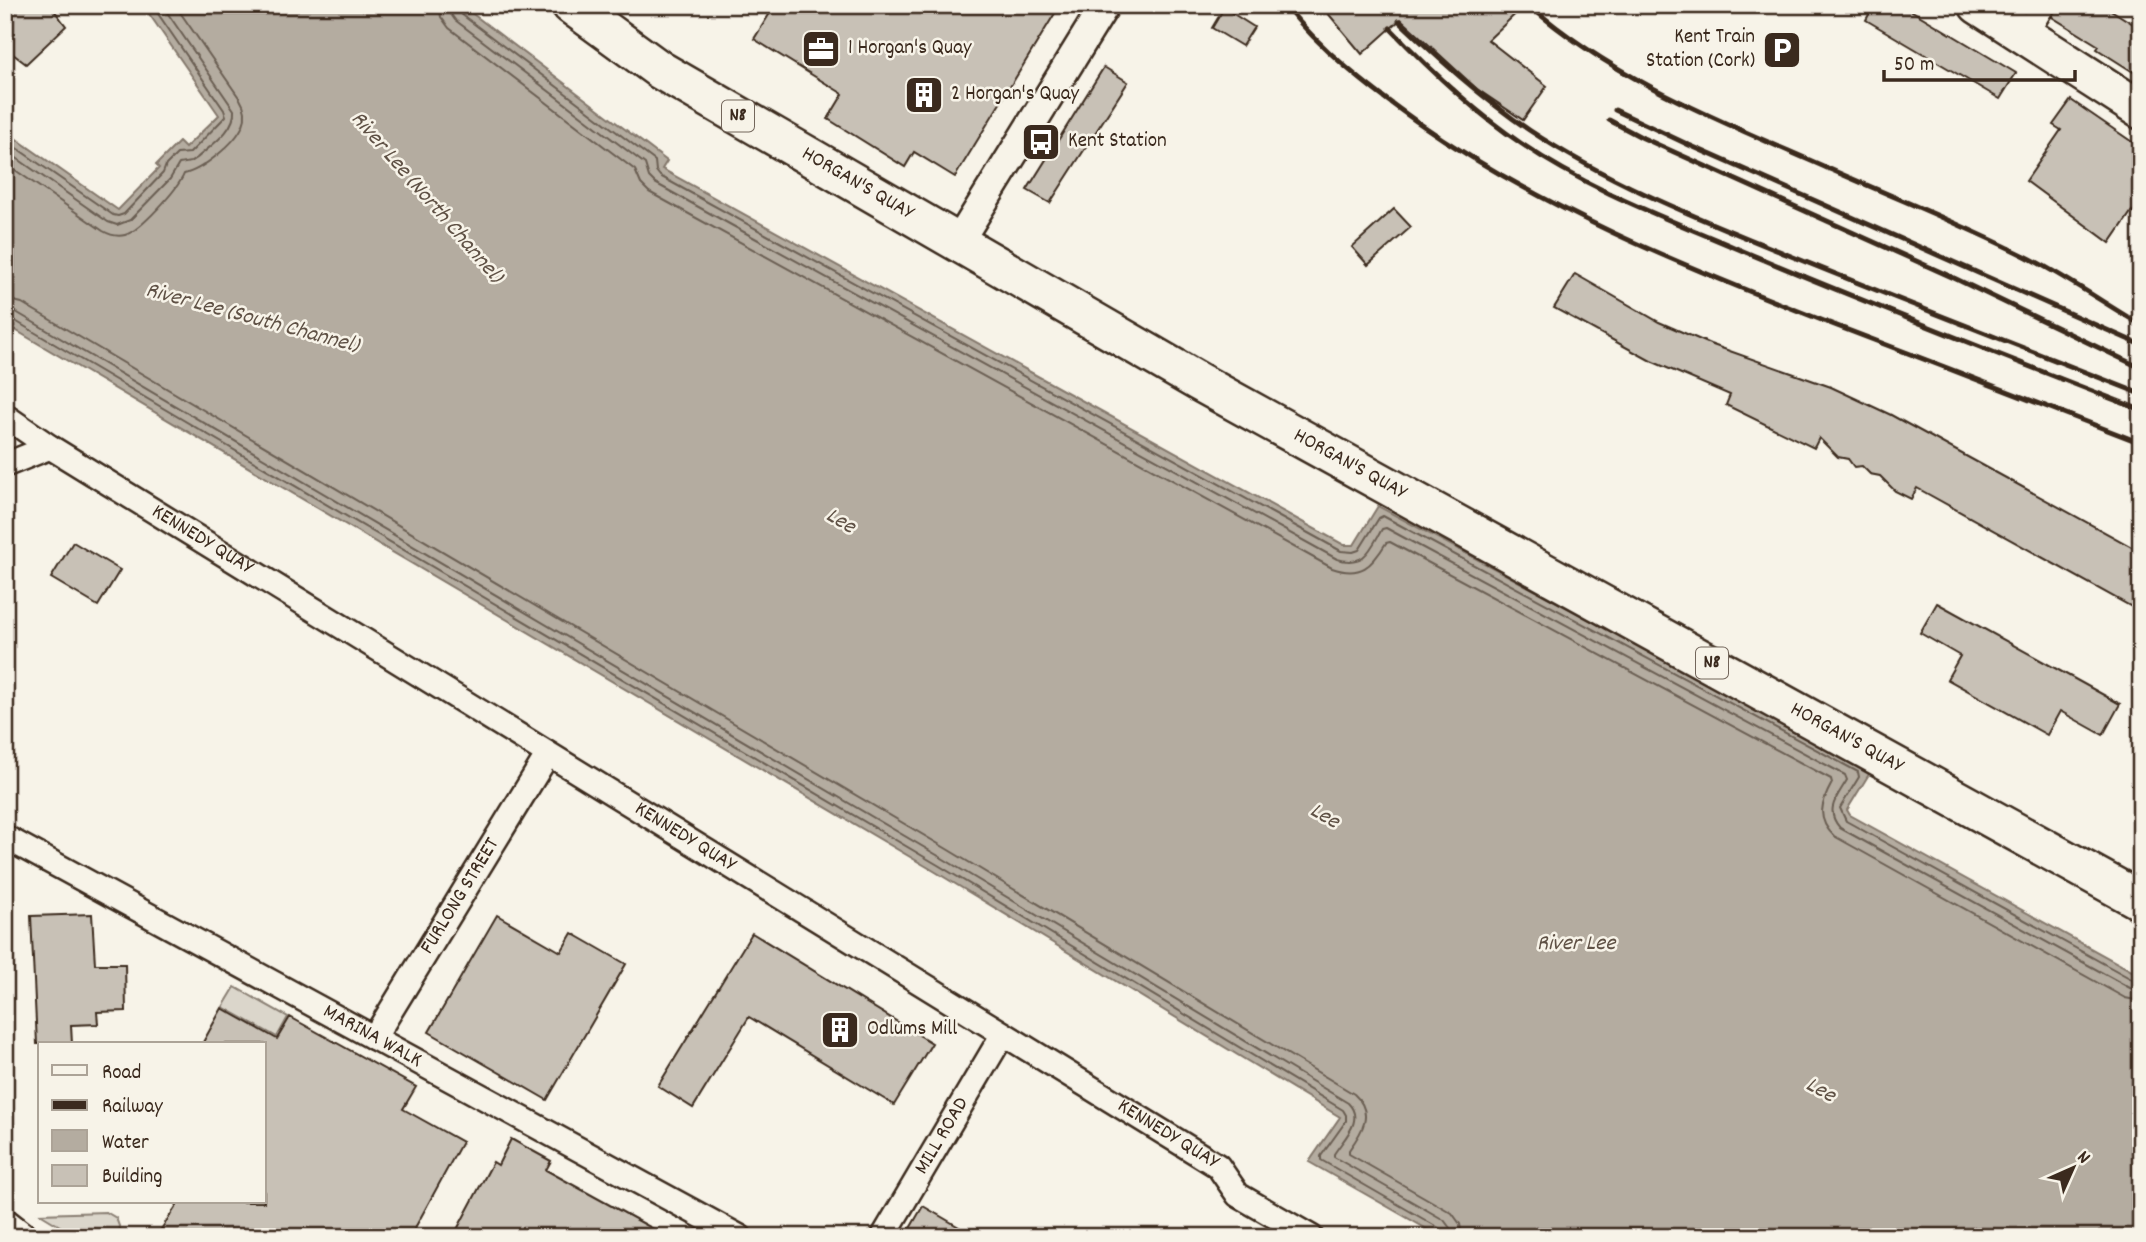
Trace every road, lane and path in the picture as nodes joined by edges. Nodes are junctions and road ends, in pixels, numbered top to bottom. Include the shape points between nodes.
1 (571, 5) edge
2 (1105, 5) edge
3 (1978, 5) edge
4 (2034, 20) edge
5 (2139, 106) edge
6 (959, 241) junction
7 (5, 416) edge
8 (50, 447) junction
9 (5, 465) edge
10 (548, 754) junction
11 (5, 837) edge
12 (2141, 901) edge
13 (1003, 1034) junction
14 (374, 1038) junction
15 (5, 1223) edge
16 (23, 1237) edge
17 (740, 1237) edge
18 (883, 1237) edge
19 (1311, 1237) edge

1 - 6 highway, HORGAN'S QUAY / N8 via 660,70
2 - 6 street
3 - 4 highway
4 - 5 highway
6 - 12 highway, HORGAN'S QUAY / N8 via 1199,382
7 - 8 street, KENNEDY QUAY
8 - 9 street
8 - 10 street, KENNEDY QUAY
10 - 13 street, KENNEDY QUAY
10 - 14 street, FURLONG STREET
11 - 14 street, MARINA WALK
13 - 18 street, MILL ROAD
13 - 19 street, KENNEDY QUAY via 1218,1167 1238,1195
14 - 17 street, MARINA WALK
15 - 16 street

